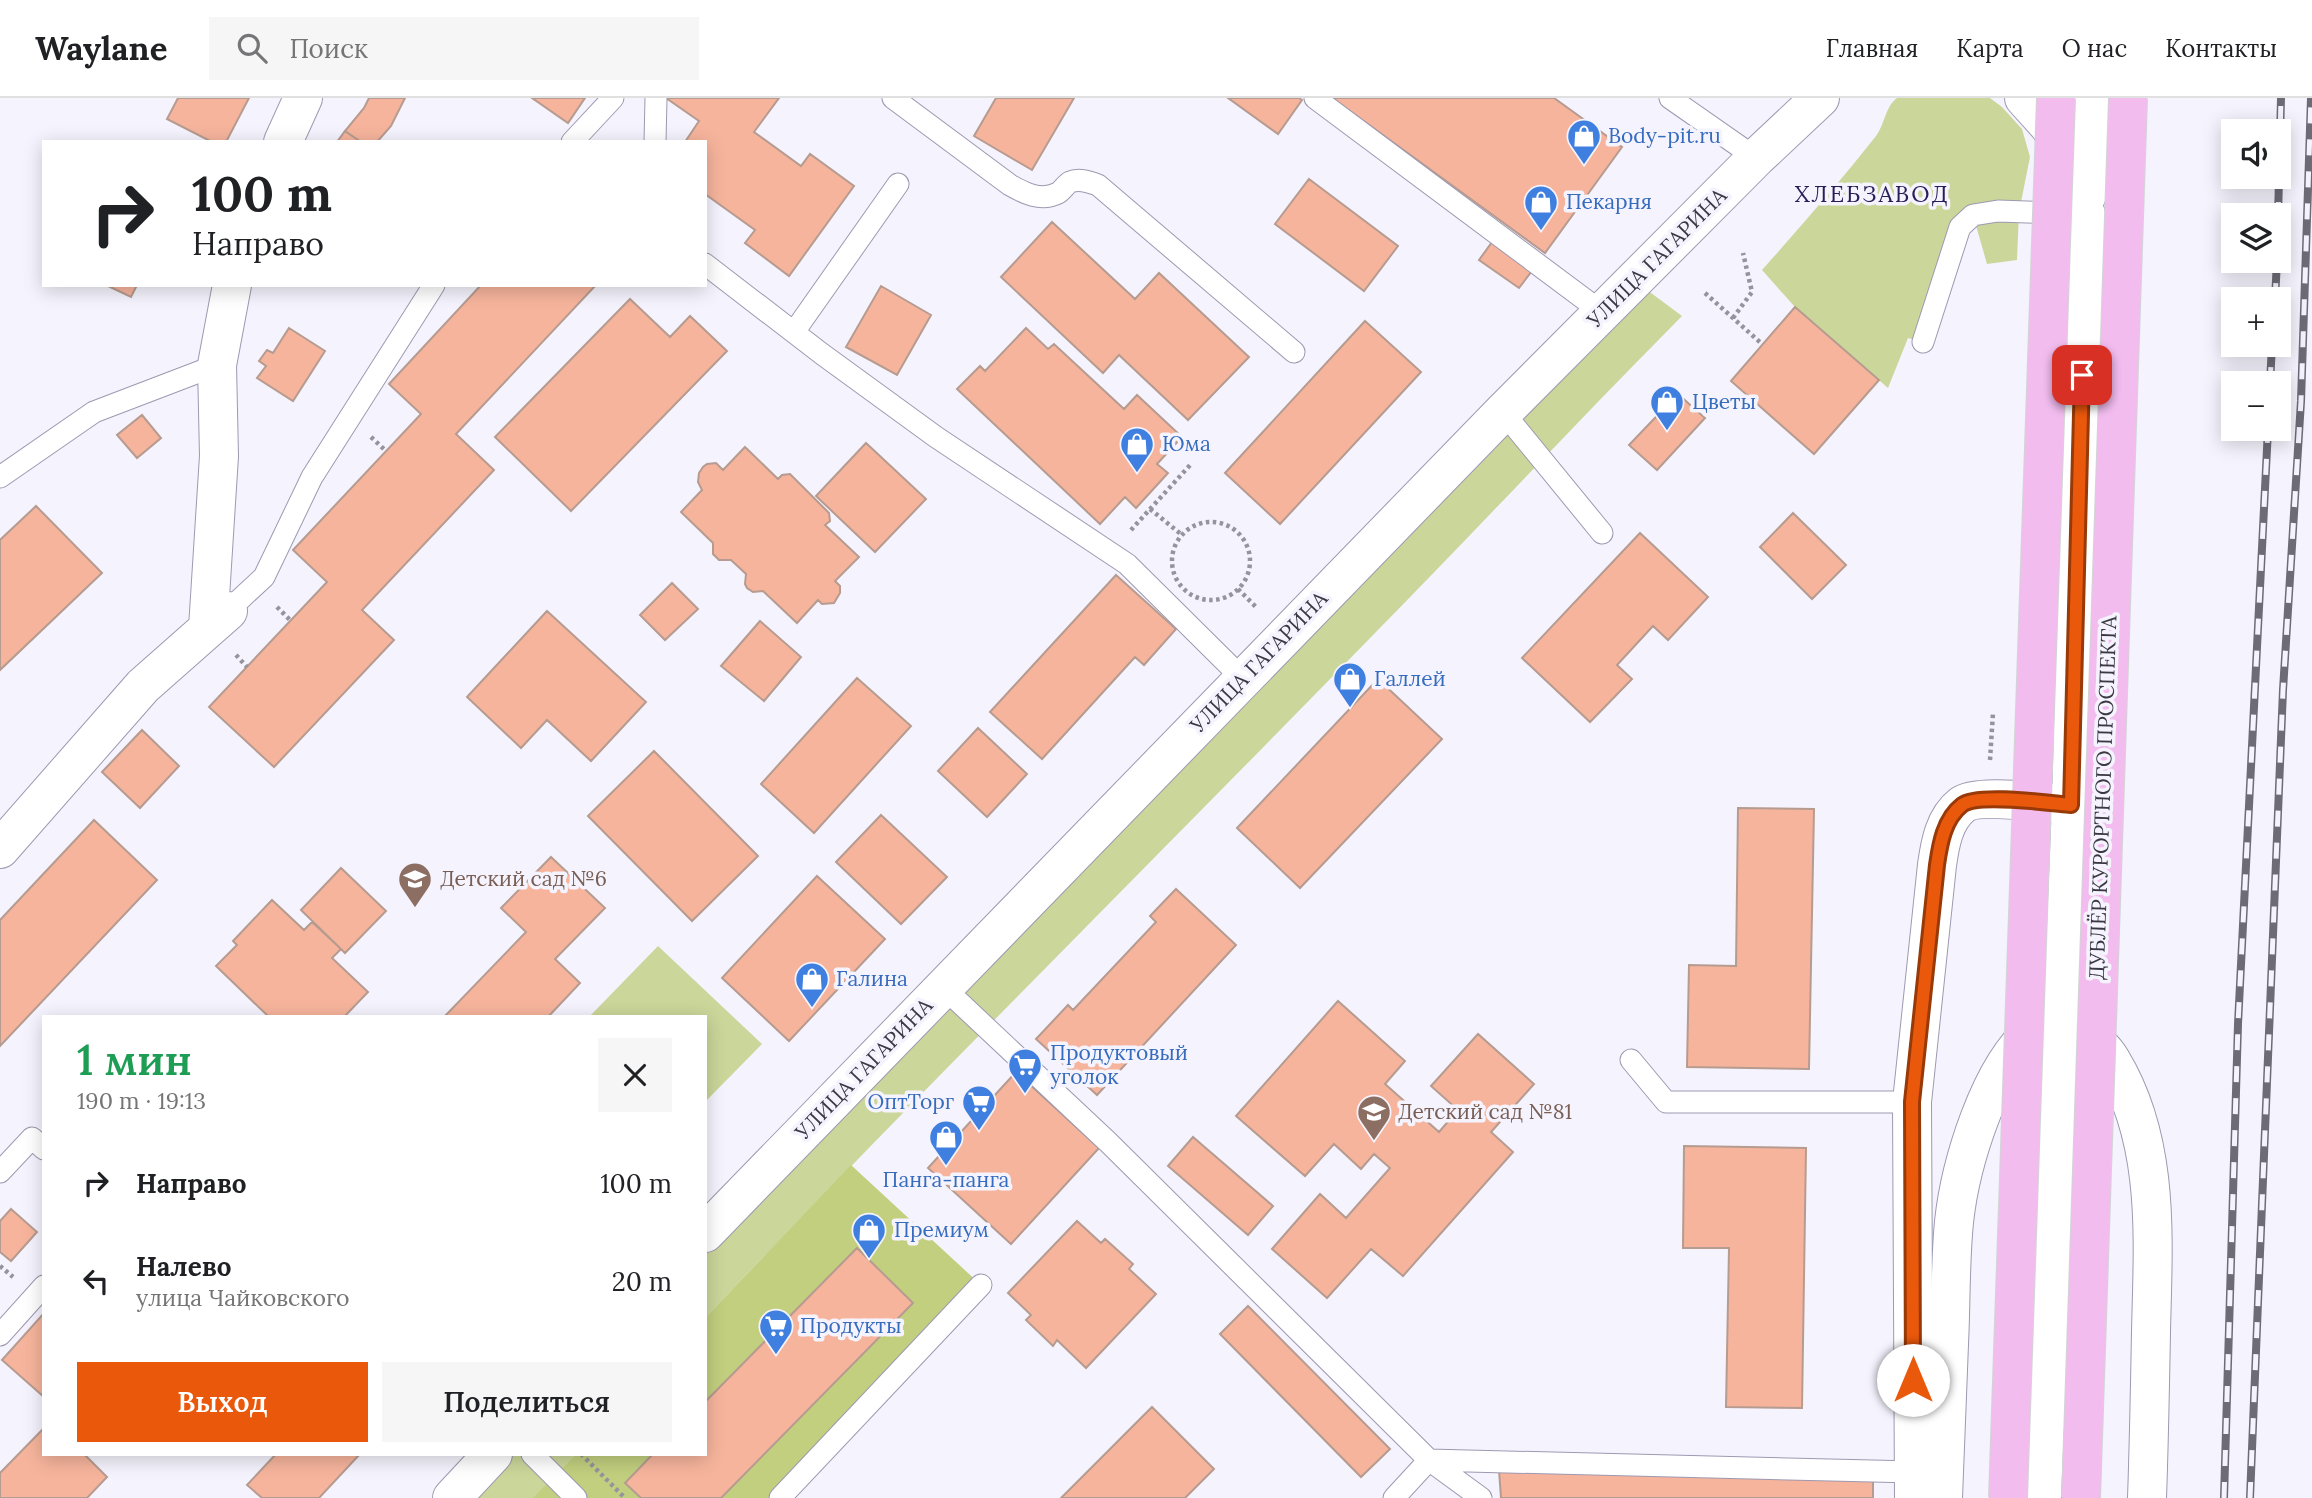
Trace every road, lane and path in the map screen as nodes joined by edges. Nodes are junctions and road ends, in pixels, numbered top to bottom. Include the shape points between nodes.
1 (303, 98) edge
2 (613, 98) edge
3 (656, 98) edge
4 (893, 98) edge
5 (1315, 98) edge
6 (1670, 98) edge
7 (1820, 98) edge
8 (2024, 98) edge
9 (2056, 98) edge
10 (2090, 98) edge
11 (2128, 98) edge
12 (284, 140) edge
13 (574, 140) edge
14 (655, 140) edge
15 (1756, 158) junction
16 (898, 184) dead end
17 (2086, 205) junction
18 (1743, 253) dead end
19 (707, 266) edge
20 (232, 287) edge
21 (433, 287) edge
22 (1705, 293) dead end
23 (1603, 313) junction
24 (1733, 318) junction
25 (794, 332) junction
26 (1923, 342) dead end
27 (1762, 344) dead end
28 (1294, 352) dead end
29 (218, 365) junction
30 (1503, 412) junction
31 (1192, 464) dead end
32 (0, 477) edge
33 (1150, 509) junction
34 (1602, 533) dead end
35 (1182, 535) junction
36 (1110, 554) junction
37 (1238, 590) junction
38 (236, 603) joint
39 (1261, 612) dead end
40 (208, 628) junction
41 (1243, 679) junction
42 (2071, 805) junction
43 (0, 849) edge
44 (943, 987) junction
45 (2061, 996) junction
46 (1631, 1060) dead end
47 (1912, 1102) junction
48 (42, 1147) edge
49 (0, 1172) edge
50 (707, 1231) edge
51 (981, 1285) dead end
52 (42, 1288) edge
53 (0, 1335) edge
54 (491, 1456) edge
55 (534, 1456) edge
56 (583, 1456) edge
57 (1429, 1460) junction
58 (1914, 1485) edge
59 (452, 1498) edge
60 (576, 1498) edge
61 (625, 1498) edge
62 (780, 1498) edge
63 (1394, 1498) edge
64 (1481, 1498) edge
65 (1943, 1498) edge
66 (2008, 1498) edge
67 (2042, 1498) edge
68 (2081, 1498) edge
69 (2147, 1498) edge

1 - 12 street
2 - 13 lane
3 - 14 lane
4 - 28 lane via 1027,195 1058,193 1071,182 1098,185
5 - 23 lane
6 - 15 lane
7 - 15 street, УЛИЦА ГАГАРИНА
8 - 17 street via 2050,127
9 - 66 main road, bridge
10 - 17 street
11 - 68 main road, ДУБЛЁР КУРОРТНОГО ПРОСПЕКТА, bridge
15 - 23 street, УЛИЦА ГАГАРИНА
16 - 25 lane
17 - 26 lane via 1973,215 1960,227
17 - 42 street
18 - 24 path via 1752,292
19 - 25 lane
20 - 29 street
21 - 38 lane via 312,477 264,578
22 - 24 path
23 - 30 street, УЛИЦА ГАГАРИНА
24 - 27 path
25 - 36 lane via 936,437
29 - 32 lane via 94,412
29 - 40 street via 219,456
30 - 34 lane
30 - 41 street, УЛИЦА ГАГАРИНА
31 - 33 path
33 - 35 path
33 - 36 path
35 - 37 path via 1172,564 1184,590 1208,600
35 - 37 path via 1208,523 1224,524 1239,535 1250,561
36 - 41 lane via 1127,564
37 - 39 path
38 - 40 street
40 - 43 street via 143,686
41 - 44 street, УЛИЦА ГАГАРИНА
42 - 45 street
42 - 47 street via 1980,798 1963,803 1951,817 1941,838 1937,865
44 - 50 street, УЛИЦА ГАГАРИНА
44 - 57 lane via 1108,1142
45 - 65 street via 2055,1012 2028,1036 1996,1080 1962,1175 1954,1222
45 - 67 street
45 - 69 street via 2074,1023 2111,1059 2134,1109 2150,1174 2154,1227
46 - 47 lane via 1666,1102
47 - 58 street
48 - 49 lane via 32,1138
51 - 62 lane
52 - 53 lane
54 - 59 street
55 - 60 lane
56 - 61 path
57 - 58 lane
57 - 63 lane
57 - 64 lane

